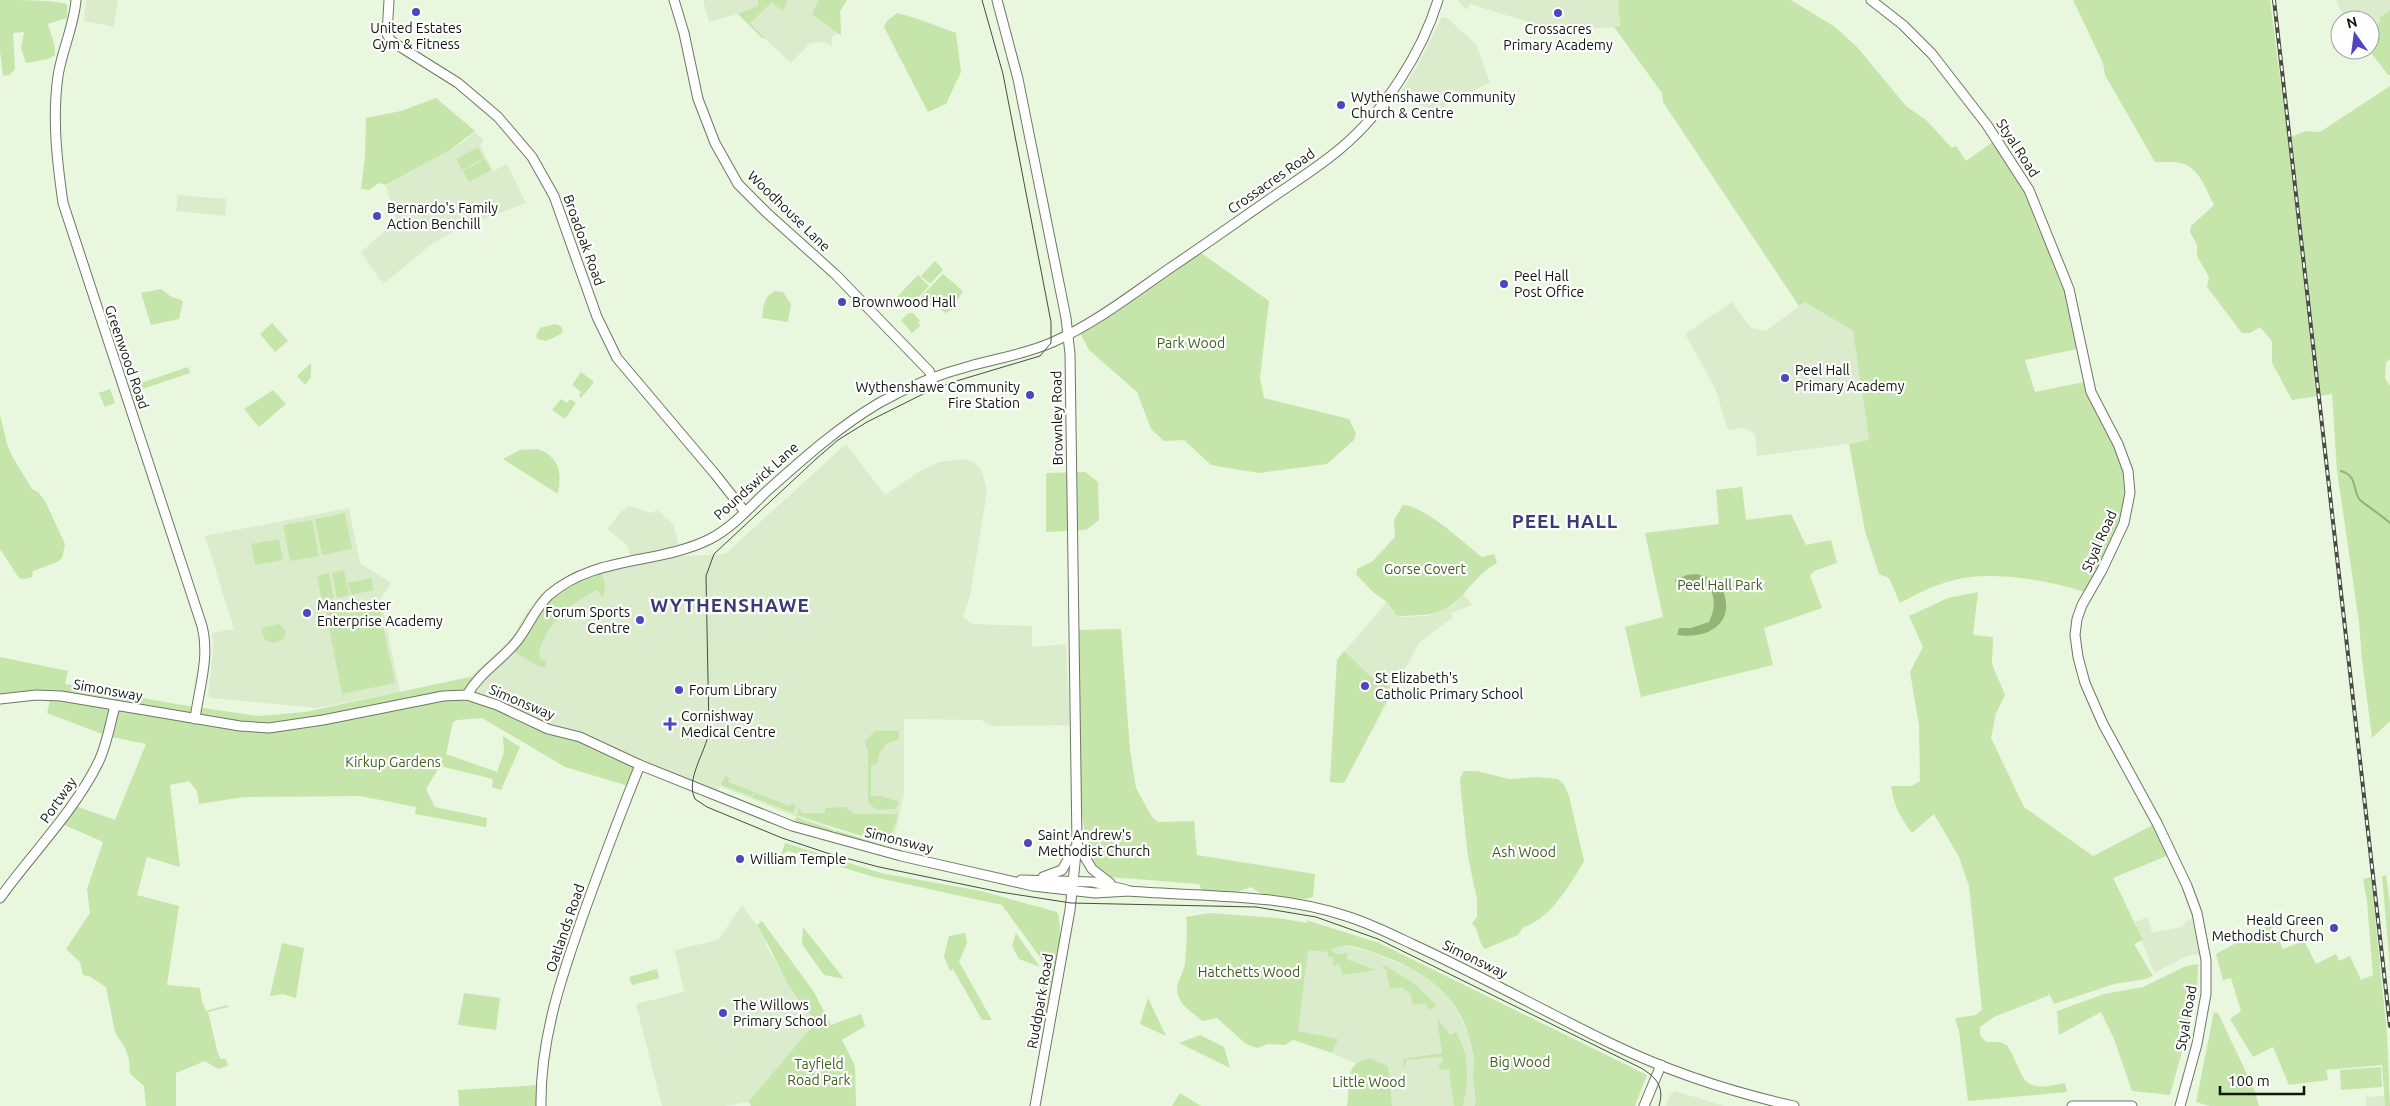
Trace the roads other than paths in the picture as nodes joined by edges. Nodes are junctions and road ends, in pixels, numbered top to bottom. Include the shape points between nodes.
1 (76, 0) edge
2 (389, 0) edge
3 (674, 0) edge
4 (997, 0) edge
5 (1438, 0) edge
6 (1870, 0) edge
7 (1068, 335) junction
8 (933, 378) junction
9 (745, 512) junction
10 (467, 695) junction
11 (0, 699) edge
12 (114, 706) junction
13 (195, 719) junction
14 (640, 765) junction
15 (1077, 844) junction
16 (1033, 879) junction
17 (1014, 880) junction
18 (1073, 881) junction
19 (1123, 890) junction
20 (1071, 896) junction
21 (0, 898) edge
22 (1661, 1064) junction
23 (541, 1106) edge
24 (1035, 1106) edge
25 (1644, 1106) edge
26 (1794, 1106) edge
27 (2072, 1106) edge
28 (2132, 1106) edge
29 (2180, 1106) edge

1 - 13 street, Greenwood Road via 56,96 56,148 62,203 206,640 204,673
2 - 9 street, Broadoak Road via 387,34 391,41 458,82 498,117 532,158 554,196 598,317 617,358
3 - 8 street, Woodhouse Lane via 698,99 715,143 738,184 836,275
4 - 7 street, Brownley Road via 1018,79
5 - 7 street, Crossacres Road via 1400,79 1365,124 1342,147 1197,250
6 - 29 street, Styal Road via 1932,54 1987,125 2030,190 2069,289 2091,392 2128,471 2130,493 2124,523 2082,604 2076,619 2075,635 2085,683 2103,724 2157,823 2197,913 2206,960 2206,994 2197,1044
7 - 8 street, Poundswick Lane via 1021,354
7 - 15 street, Brownley Road
8 - 9 street, Poundswick Lane via 881,402 833,433
9 - 10 street, Poundswick Lane via 714,537 689,548 577,575 534,611 517,640 476,679
10 - 13 street, Simonsway via 443,696 269,728
10 - 14 street, Simonsway via 548,729 580,737
11 - 12 street, Simonsway via 61,696
12 - 13 street, Simonsway
12 - 21 street, Portway via 100,759 86,786
14 - 17 street, Simonsway via 792,826 901,856
14 - 23 street, Oatlands Road via 567,962 554,1006 542,1068
15 - 16 street via 1062,870
15 - 18 street, Brownley Road
15 - 19 street via 1094,872
16 - 17 street, Simonsway
16 - 18 street, Simonsway
17 - 20 street, Simonsway
18 - 19 street, Simonsway via 1078,886
18 - 20 street, Ruddpark Road
19 - 20 street, Simonsway
19 - 22 street, Simonsway via 1280,900 1348,916 1457,964 1612,1044
20 - 24 street, Ruddpark Road
22 - 25 street
22 - 26 street, Simonsway via 1725,1088
27 - 28 street

